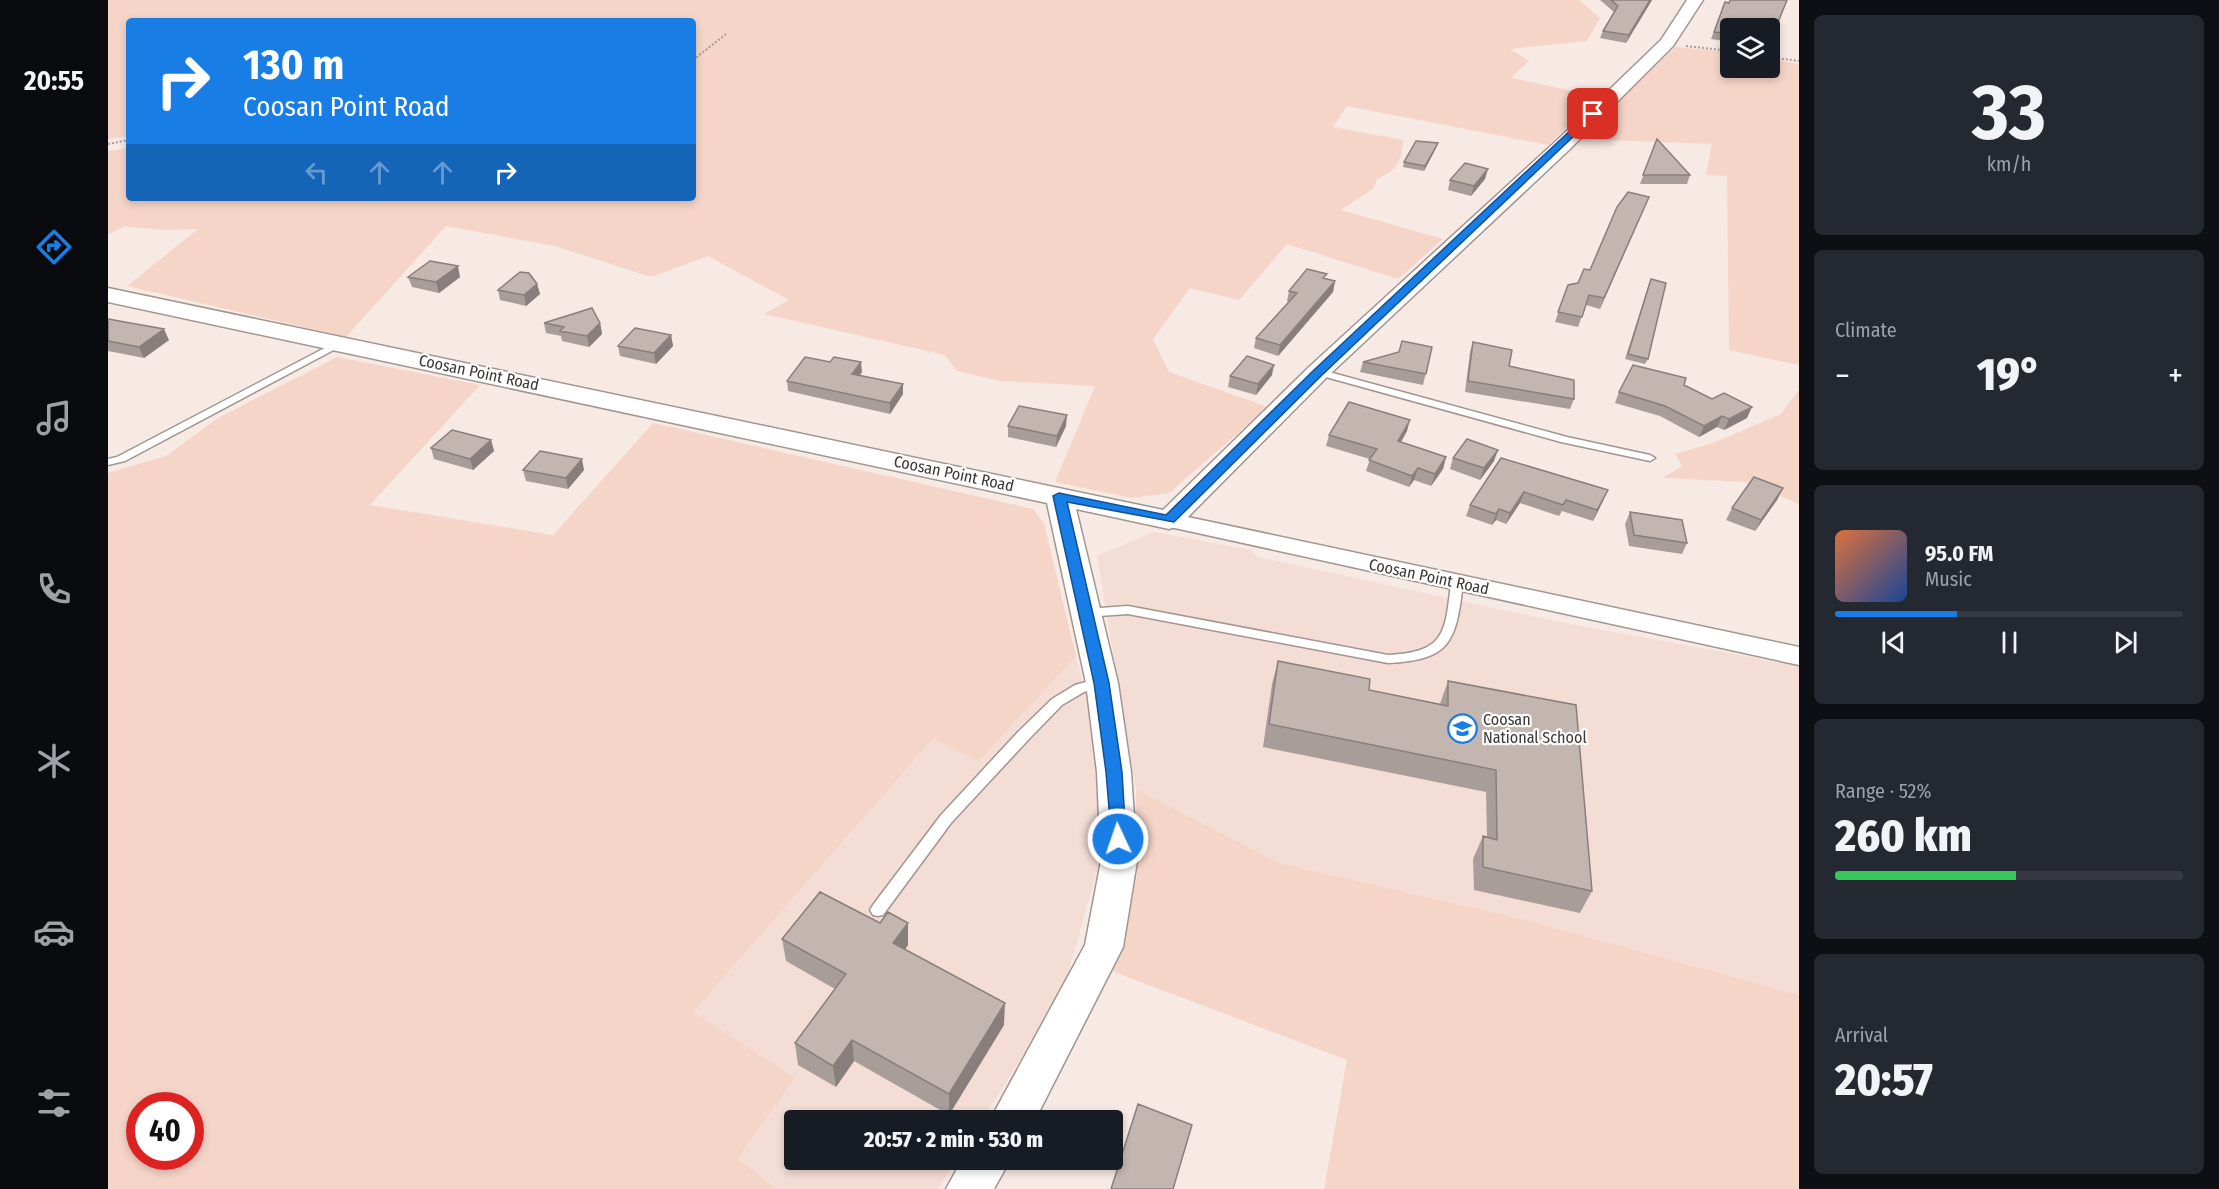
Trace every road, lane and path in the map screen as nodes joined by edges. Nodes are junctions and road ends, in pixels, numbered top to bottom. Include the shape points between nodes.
1 (1695, 0) edge
2 (726, 34) dead end
3 (1664, 45) junction
4 (1720, 50) edge
5 (696, 58) edge
6 (1780, 58) edge
7 (1799, 61) edge
8 (126, 141) edge
9 (108, 144) edge
10 (108, 295) edge
11 (340, 343) junction
12 (1318, 372) junction
13 (1650, 458) dead end
14 (108, 462) edge
15 (1059, 496) junction
16 (1169, 520) junction
17 (1457, 583) junction
18 (1084, 613) junction
19 (1799, 656) edge
20 (1102, 683) junction
21 (878, 910) dead end
22 (1017, 1110) edge
23 (981, 1170) edge
24 (968, 1189) edge

1 - 3 street
2 - 5 path
3 - 4 path
3 - 12 street via 1562,146
6 - 7 path
8 - 9 path
10 - 11 street, Coosan Point Road
11 - 14 lane via 214,412
11 - 15 street, Coosan Point Road
12 - 13 lane via 1554,437
12 - 16 street
15 - 16 street, Coosan Point Road
15 - 18 street
16 - 17 street, Coosan Point Road
17 - 18 lane via 1452,627 1439,649 1414,659 1388,659 1128,610
17 - 19 street, Coosan Point Road
18 - 20 street
20 - 21 lane via 1080,688 1057,702 1023,736 946,819
20 - 22 street via 1114,772 1119,861 1104,947
23 - 24 street

